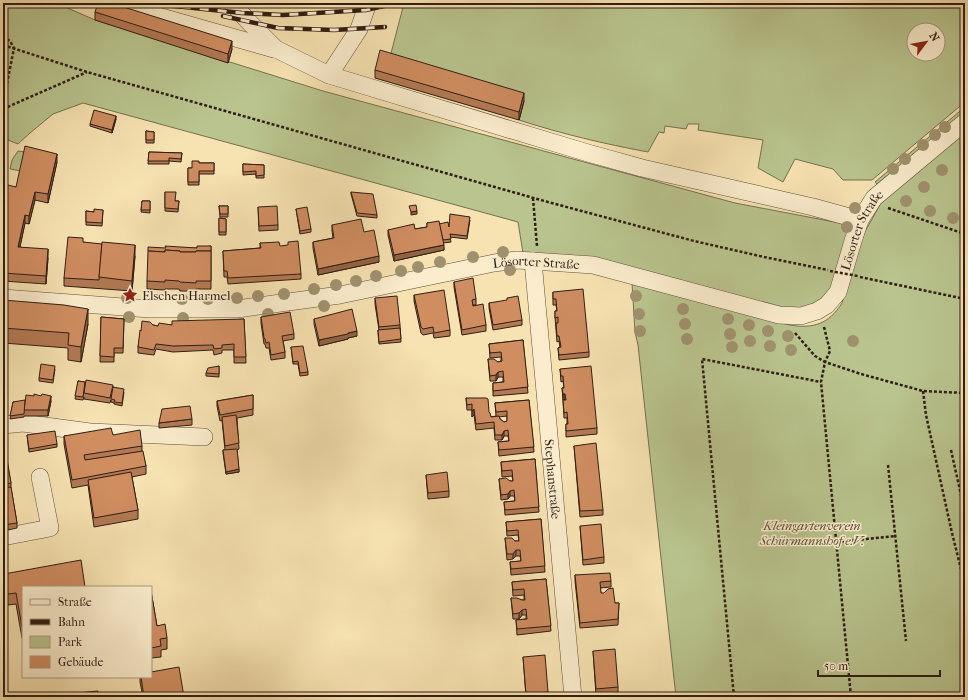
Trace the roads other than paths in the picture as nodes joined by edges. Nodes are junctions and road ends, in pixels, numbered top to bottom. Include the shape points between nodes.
1 (121, 3) edge
2 (232, 3) edge
3 (368, 3) edge
4 (276, 49) junction
5 (330, 75) junction
6 (965, 122) edge
7 (860, 220) junction
8 (536, 256) junction
9 (3, 298) edge
10 (3, 425) edge
11 (204, 437) dead end
12 (40, 477) dead end
13 (3, 537) edge
14 (573, 697) edge

1 - 4 street
2 - 4 street
3 - 5 street via 359,29
4 - 5 street
5 - 7 street via 642,168
6 - 7 street, Lösorter Straße via 881,191
7 - 8 street, Lösorter Straße via 838,292 827,305 801,316 779,315 593,265
8 - 9 street, Lösorter Straße via 340,294 237,309 150,309
8 - 14 street, Stephanstraße
10 - 11 street via 23,423 90,432
12 - 13 street via 50,528

